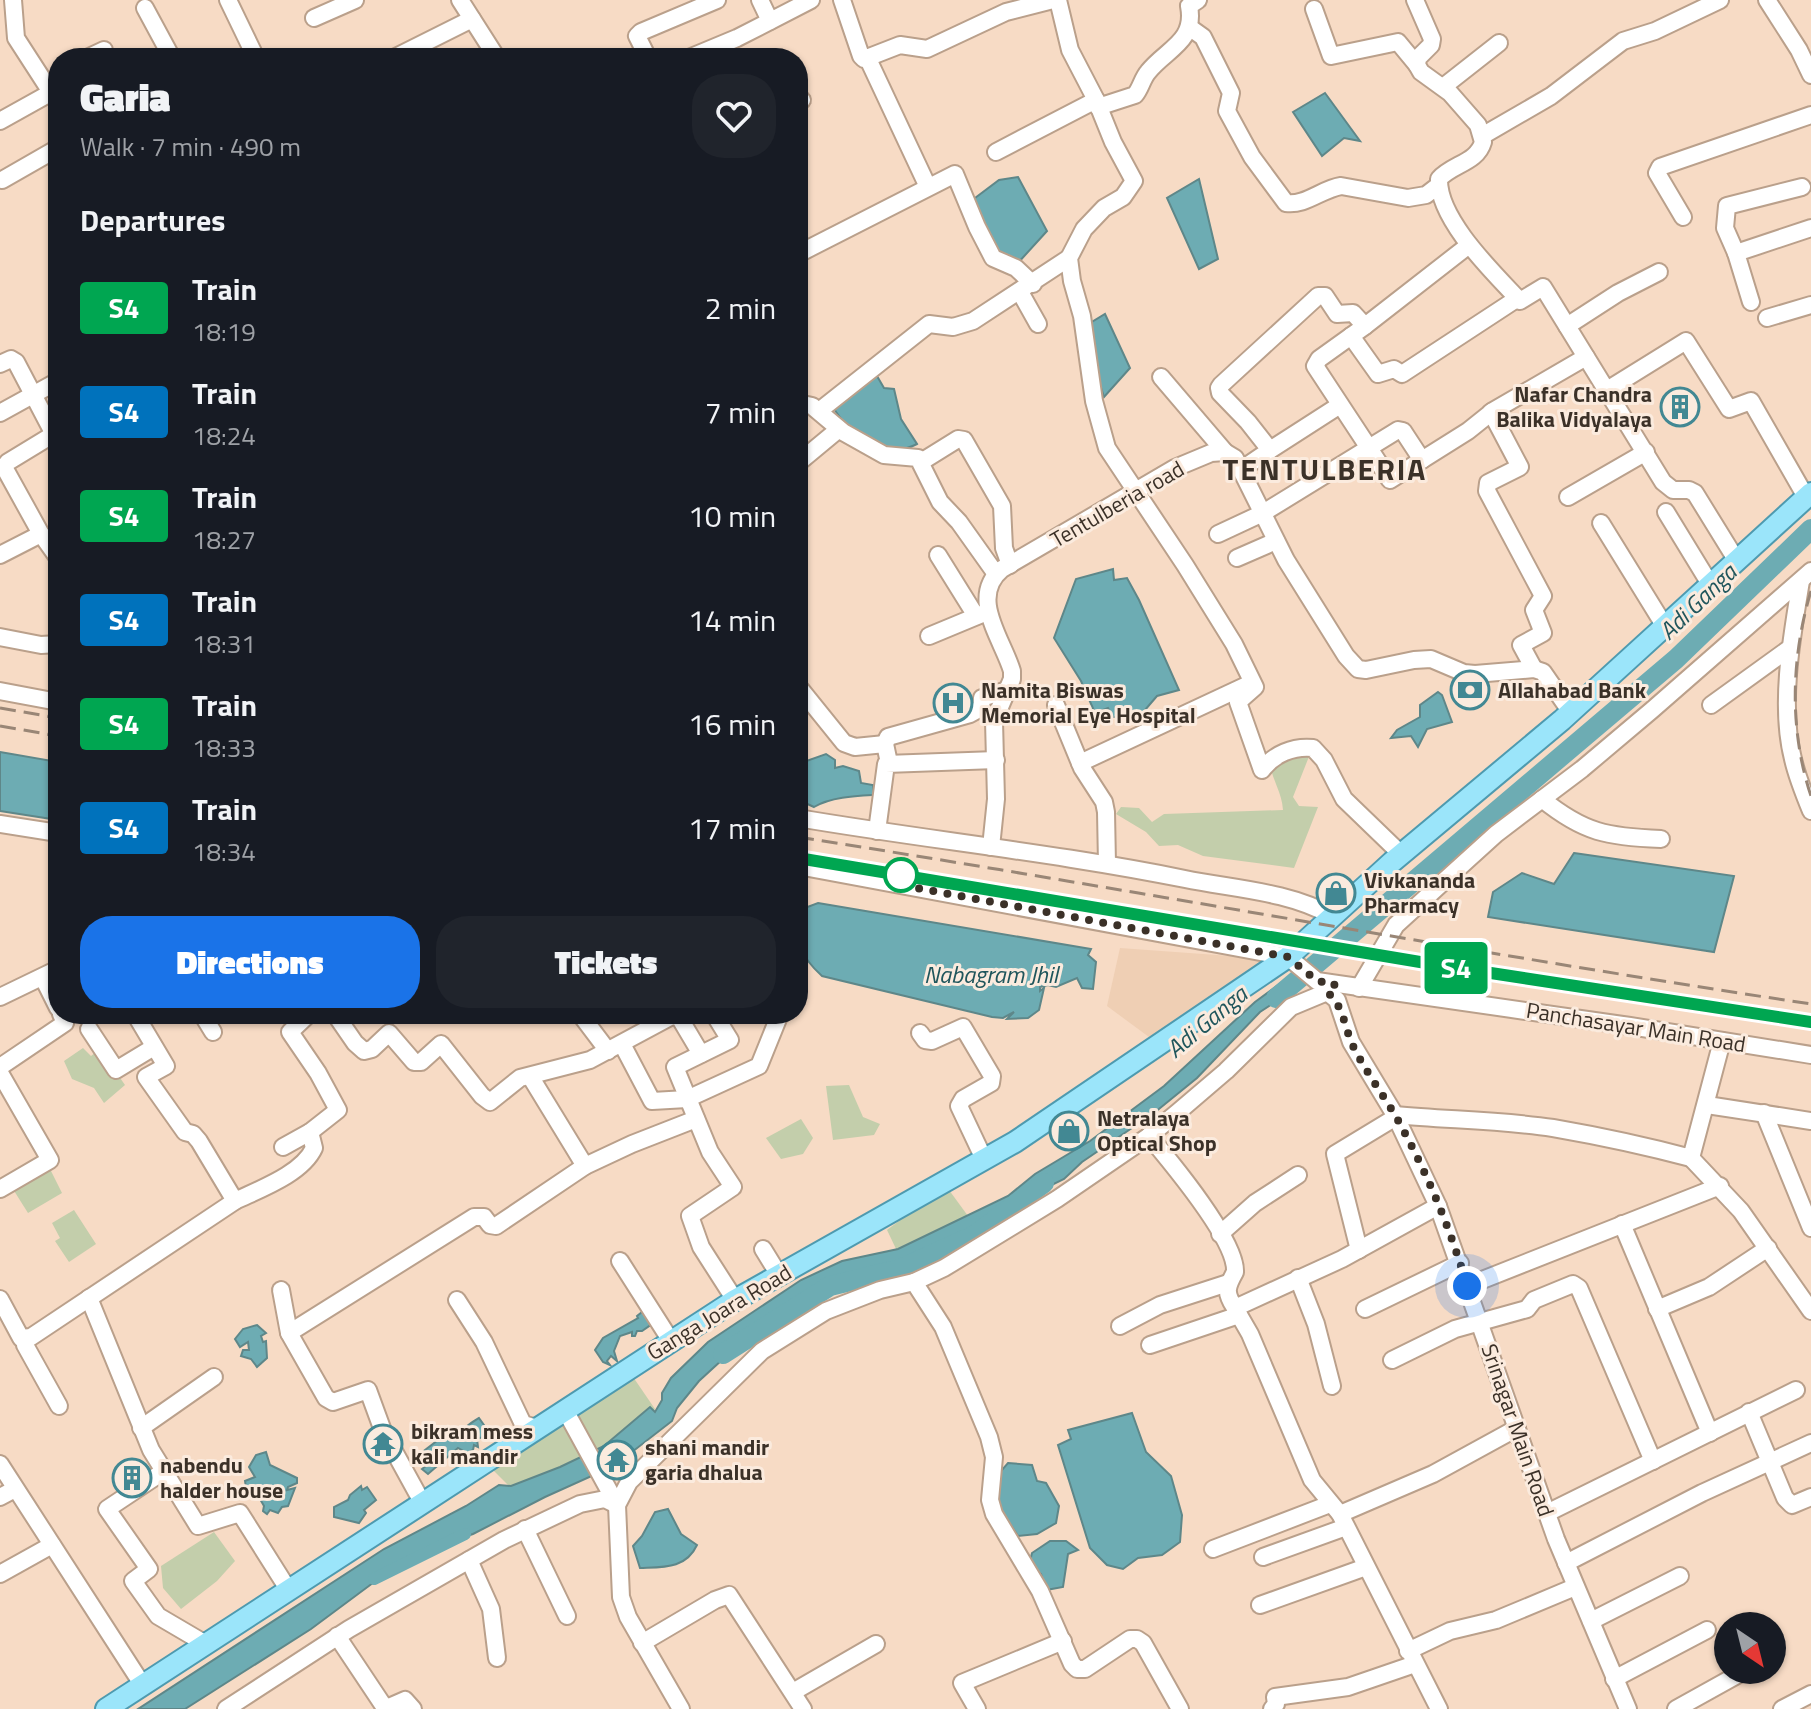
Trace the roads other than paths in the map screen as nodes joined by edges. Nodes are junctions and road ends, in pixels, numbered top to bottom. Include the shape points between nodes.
1 (13, 0) edge
2 (228, 0) edge
3 (355, 0) edge
4 (460, 0) edge
5 (717, 0) edge
6 (760, 0) edge
7 (811, 0) edge
8 (842, 0) edge
9 (1055, 0) edge
10 (1198, 0) edge
11 (1415, 0) edge
12 (1720, 0) edge
13 (1767, 0) edge
14 (145, 8) dead end
15 (1314, 9) dead end
16 (314, 18) dead end
17 (472, 19) junction
18 (770, 21) junction
19 (1189, 27) junction
20 (16, 38) junction
21 (1499, 43) dead end
22 (0, 47) edge
23 (1805, 47) edge
24 (167, 48) edge
25 (251, 48) edge
26 (414, 48) edge
27 (491, 48) edge
28 (643, 48) edge
29 (711, 48) edge
30 (868, 59) junction
31 (1417, 65) junction
32 (1811, 75) edge
33 (48, 80) edge
34 (1443, 87) junction
35 (48, 90) edge
36 (1097, 103) junction
37 (1811, 115) edge
38 (0, 121) edge
39 (1482, 136) junction
40 (996, 152) dead end
41 (48, 154) edge
42 (2, 180) edge
43 (1439, 185) junction
44 (928, 187) junction
45 (1802, 187) dead end
46 (1683, 217) dead end
47 (1811, 228) edge
48 (1469, 245) junction
49 (808, 249) edge
50 (1736, 253) junction
51 (1069, 258) junction
52 (1659, 272) dead end
53 (1026, 288) junction
54 (1518, 298) junction
55 (1751, 302) dead end
56 (1811, 305) edge
57 (1767, 318) dead end
58 (1038, 324) dead end
59 (1365, 326) junction
60 (1567, 326) junction
61 (1351, 336) junction
62 (1586, 357) junction
63 (0, 364) edge
64 (1161, 377) dead end
65 (48, 386) edge
66 (1607, 390) junction
67 (32, 394) junction
68 (808, 405) edge
69 (1340, 405) junction
70 (819, 411) junction
71 (1491, 412) junction
72 (0, 413) edge
73 (48, 423) edge
74 (839, 429) junction
75 (48, 442) edge
76 (1270, 450) junction
77 (1369, 450) junction
78 (1225, 452) junction
79 (1646, 452) junction
80 (808, 455) edge
81 (1422, 460) junction
82 (921, 462) junction
83 (2, 466) edge
84 (1242, 469) junction
85 (1136, 491) junction
86 (1809, 495) edge
87 (1568, 497) dead end
88 (1666, 512) dead end
89 (1263, 513) junction
90 (1601, 523) dead end
91 (41, 534) junction
92 (1218, 534) dead end
93 (1276, 541) junction
94 (48, 544) edge
95 (0, 555) edge
96 (938, 555) dead end
97 (1237, 558) dead end
98 (1737, 561) junction
99 (1003, 570) junction
100 (1806, 576) edge
101 (1710, 584) junction
102 (982, 614) junction
103 (1664, 625) junction
104 (929, 636) dead end
105 (0, 637) edge
106 (48, 645) edge
107 (1790, 648) junction
108 (1534, 669) junction
109 (1252, 683) junction
110 (1007, 690) junction
111 (0, 691) edge
112 (808, 698) edge
113 (48, 700) edge
114 (1056, 705) dead end
115 (1711, 705) dead end
116 (1570, 711) junction
117 (885, 744) junction
118 (996, 760) junction
119 (889, 763) junction
120 (1080, 763) junction
121 (1542, 799) junction
122 (1811, 811) edge
123 (808, 820) edge
124 (0, 824) edge
125 (48, 831) edge
126 (877, 831) junction
127 (1661, 839) dead end
128 (991, 847) junction
129 (1401, 854) junction
130 (1107, 864) junction
131 (808, 868) edge
132 (1332, 916) junction
133 (1288, 957) junction
134 (48, 975) edge
135 (43, 978) junction
136 (1327, 986) junction
137 (48, 988) edge
138 (1359, 988) junction
139 (0, 997) edge
140 (64, 1024) edge
141 (141, 1024) edge
142 (208, 1024) edge
143 (298, 1024) edge
144 (342, 1024) edge
145 (590, 1024) edge
146 (656, 1024) edge
147 (683, 1024) edge
148 (720, 1024) edge
149 (776, 1024) edge
150 (89, 1029) dead end
151 (213, 1032) dead end
152 (920, 1033) dead end
153 (1722, 1041) junction
154 (154, 1047) junction
155 (615, 1048) junction
156 (701, 1054) junction
157 (1811, 1055) edge
158 (0, 1070) edge
159 (530, 1076) junction
160 (687, 1099) junction
161 (1707, 1105) junction
162 (1764, 1113) junction
163 (1395, 1116) junction
164 (696, 1119) junction
165 (1811, 1121) edge
166 (310, 1132) junction
167 (1149, 1136) junction
168 (283, 1147) dead end
169 (1691, 1158) junction
170 (984, 1159) junction
171 (585, 1166) junction
172 (1298, 1175) dead end
173 (1720, 1186) junction
174 (0, 1189) edge
175 (235, 1201) junction
176 (1438, 1206) junction
177 (1622, 1224) junction
178 (1811, 1228) edge
179 (1220, 1234) junction
180 (1768, 1248) junction
181 (763, 1249) dead end
182 (1359, 1250) junction
183 (620, 1261) dead end
184 (1460, 1263) junction
185 (779, 1275) junction
186 (1298, 1278) junction
187 (914, 1282) junction
188 (1228, 1283) junction
189 (1467, 1286) junction
190 (281, 1290) dead end
191 (89, 1298) junction
192 (0, 1299) edge
193 (457, 1300) dead end
194 (735, 1300) junction
195 (1365, 1309) dead end
196 (1657, 1309) junction
197 (1811, 1311) edge
198 (1237, 1312) junction
199 (1481, 1323) junction
200 (1120, 1326) dead end
201 (289, 1333) junction
202 (25, 1340) junction
203 (671, 1341) junction
204 (1150, 1345) dead end
205 (1392, 1360) dead end
206 (214, 1377) dead end
207 (1332, 1386) dead end
208 (1796, 1390) dead end
209 (59, 1406) dead end
210 (565, 1410) junction
211 (1749, 1412) junction
212 (141, 1428) junction
213 (537, 1428) junction
214 (1517, 1428) junction
215 (1710, 1433) junction
216 (1811, 1443) edge
217 (1653, 1461) junction
218 (1769, 1461) junction
219 (0, 1464) edge
220 (164, 1471) junction
221 (15, 1489) junction
222 (0, 1497) edge
223 (1811, 1497) edge
224 (422, 1502) junction
225 (617, 1505) junction
226 (1547, 1513) junction
227 (1339, 1515) junction
228 (525, 1529) junction
229 (52, 1545) junction
230 (1213, 1549) dead end
231 (1263, 1557) dead end
232 (469, 1560) junction
233 (1566, 1563) junction
234 (1366, 1567) junction
235 (0, 1574) edge
236 (1680, 1576) dead end
237 (1575, 1587) junction
238 (288, 1589) junction
239 (1260, 1605) dead end
240 (567, 1616) dead end
241 (1591, 1621) junction
242 (1707, 1630) dead end
243 (337, 1636) junction
244 (1063, 1641) junction
245 (204, 1643) junction
246 (642, 1643) junction
247 (876, 1644) dead end
248 (1412, 1657) junction
249 (497, 1658) dead end
250 (1614, 1679) junction
251 (142, 1684) junction
252 (1721, 1684) edge
253 (793, 1692) junction
254 (1811, 1694) edge
255 (106, 1709) edge
256 (226, 1709) edge
257 (413, 1709) edge
258 (681, 1709) edge
259 (803, 1709) edge
260 (977, 1709) edge
261 (1180, 1709) edge
262 (1272, 1709) edge
263 (1439, 1709) edge
264 (1628, 1709) edge
265 (1676, 1709) edge
266 (1782, 1709) edge

1 - 20 street
2 - 25 street
3 - 16 street
4 - 17 street
5 - 28 street via 641,32 637,36
6 - 18 street
7 - 18 street
8 - 30 street via 861,56
9 - 30 street via 1006,12 927,49 900,45
9 - 36 street via 1070,50
10 - 19 street via 1189,6
11 - 31 street via 1432,39
12 - 39 street via 1623,41 1551,96
13 - 23 street
14 - 24 street
15 - 31 street via 1331,56 1398,42
17 - 26 street
17 - 27 street
18 - 29 street
19 - 36 street via 1144,76 1135,95
19 - 43 street via 1203,37 1231,93 1227,111 1252,157 1286,203 1341,186 1408,198 1426,195
20 - 22 street
20 - 33 street
21 - 34 street
23 - 32 street
30 - 44 street
31 - 34 street
34 - 39 street
35 - 38 street
36 - 40 street
36 - 51 street via 1134,181 1084,229
37 - 46 street via 1660,167 1660,180
39 - 43 street via 1477,155 1443,174
41 - 42 street
43 - 48 street
44 - 49 street
44 - 53 street via 955,174 993,258 1016,268
45 - 50 street via 1727,206 1725,228
47 - 50 street
48 - 54 street
48 - 59 street
50 - 55 street
51 - 53 street
51 - 85 street via 1100,428
52 - 60 street
53 - 58 street
53 - 70 street via 962,325 929,324
54 - 60 street via 1543,287
54 - 61 street via 1402,374 1394,369 1378,374
56 - 57 street
59 - 61 street
59 - 76 street via 1353,313 1337,314 1325,296 1318,296 1219,388
60 - 62 street
61 - 69 street via 1315,366
62 - 66 street
62 - 71 street
63 - 67 street via 14,360
64 - 78 street
65 - 67 street
66 - 79 street
66 - 86 street via 1686,341 1729,409 1752,402
67 - 72 street
67 - 73 street
68 - 70 street
69 - 76 street
69 - 77 street
70 - 74 street
71 - 81 street
71 - 108 street via 1520,467 1488,483 1487,491 1543,596 1534,610 1543,633 1521,645
74 - 80 street
74 - 82 street via 884,455 912,456
75 - 83 street
76 - 84 street
77 - 81 street via 1400,430
77 - 81 street via 1390,480
77 - 89 street
78 - 84 street
78 - 85 street, Tentulberia road via 1193,460
79 - 87 street
79 - 98 street via 1669,488 1695,493
82 - 99 street via 940,502
82 - 99 street via 964,440 1002,506
83 - 91 street
84 - 89 street
85 - 99 street, Tentulberia road
85 - 109 street via 1226,631
86 - 98 main road, Ganga Joara Road
88 - 101 street
89 - 92 street
89 - 93 street
90 - 103 street
91 - 94 street
91 - 95 street
93 - 97 street
93 - 108 street via 1358,669 1431,659 1464,673
96 - 102 street
98 - 101 main road, Ganga Joara Road
99 - 102 street
100 - 107 street
100 - 121 street
101 - 103 main road, Ganga Joara Road
102 - 104 street
102 - 110 street via 1012,671
103 - 116 main road, Ganga Joara Road
105 - 106 street
107 - 115 street
107 - 122 street via 1792,756
108 - 116 street via 1543,672
109 - 120 street
109 - 129 street via 1255,687 1238,702 1262,770 1275,757 1313,748 1344,799
110 - 117 street via 985,695 981,708 970,714 892,735
110 - 118 street via 994,721
111 - 113 street
112 - 117 street via 844,743
114 - 120 street
116 - 129 main road, Ganga Joara Road
117 - 119 street
118 - 119 street
118 - 128 street
119 - 126 street
120 - 130 street via 1104,802
121 - 127 street via 1592,830 1618,838
121 - 138 street via 1396,925
123 - 126 street
124 - 125 street
126 - 128 street
128 - 130 street
129 - 132 main road, Ganga Joara Road
130 - 132 street via 1234,886 1314,906
131 - 133 street
132 - 133 main road, Ganga Joara Road
133 - 136 street
133 - 170 main road, Ganga Joara Road
134 - 135 street
135 - 137 street
135 - 139 street
136 - 138 street, Panchasayar Main Road
136 - 163 street, Srinagar Main Road via 1351,1042
136 - 167 street via 1291,1007
138 - 153 street, Panchasayar Main Road
140 - 158 street
141 - 154 street
142 - 151 street
143 - 166 street via 290,1032 338,1110
144 - 159 street via 364,1051 389,1033 414,1062 441,1044 490,1102
145 - 155 street
146 - 155 street
147 - 156 street
148 - 156 street via 730,1040
149 - 160 street via 759,1066
150 - 154 street via 116,1070
152 - 170 street via 932,1041 963,1027 992,1076 991,1083 959,1106
153 - 157 street, Panchasayar Main Road
153 - 161 street
154 - 175 street via 166,1066 146,1077 185,1132 199,1141
155 - 159 street
155 - 160 street via 652,1101
156 - 160 street via 675,1067
158 - 174 street via 50,1160
159 - 171 street
160 - 164 street
161 - 162 street
161 - 169 street
162 - 165 street
162 - 178 street
163 - 169 street via 1553,1128
163 - 176 street, Srinagar Main Road
163 - 182 street via 1335,1154
164 - 171 street
164 - 194 street via 733,1187 690,1216 701,1247
166 - 168 street
166 - 175 street via 314,1148 307,1159
167 - 179 street
167 - 187 street via 1057,1199
169 - 173 street
170 - 185 main road, Ganga Joara Road
171 - 201 street via 503,1223 490,1225 484,1217 474,1217
172 - 179 street
173 - 177 street
173 - 180 street
175 - 191 street
176 - 182 street
176 - 184 street, Srinagar Main Road
177 - 189 street
177 - 196 street
179 - 188 street via 1235,1267
180 - 196 street via 1709,1287
180 - 197 street
181 - 185 street
182 - 186 street
183 - 203 street
184 - 189 street, Srinagar Main Road
184 - 195 street
185 - 194 main road, Ganga Joara Road
186 - 198 street
186 - 207 street
187 - 225 street via 826,1311 762,1351 645,1465
187 - 244 street via 943,1327 989,1437 994,1514
188 - 198 street via 1227,1295
188 - 200 street via 1160,1305
189 - 199 street, Srinagar Main Road
190 - 201 street
191 - 202 street
191 - 212 street
192 - 202 street
193 - 213 street via 484,1342 523,1424
194 - 203 main road, Ganga Joara Road
196 - 215 street
198 - 204 street
198 - 227 street via 1312,1480
199 - 205 street via 1455,1329
199 - 214 street, Srinagar Main Road
199 - 217 street via 1527,1309 1534,1300 1573,1284 1579,1288
201 - 224 street via 326,1398 333,1402 368,1390 383,1431
202 - 209 street
203 - 210 main road, Ganga Joara Road
206 - 212 street
208 - 211 street
210 - 213 main road, Ganga Joara Road
210 - 225 street
211 - 215 street
211 - 218 street
212 - 220 street
213 - 224 main road, Ganga Joara Road
214 - 226 street, Srinagar Main Road
214 - 227 street via 1433,1474
215 - 217 street
216 - 218 street
217 - 226 street
218 - 223 street via 1792,1505
218 - 233 street
219 - 221 street
220 - 238 street via 198,1526 240,1513
220 - 245 street via 107,1509 149,1569 133,1581 158,1616
221 - 222 street
221 - 229 street
224 - 238 main road, Ganga Joara Road
225 - 228 street via 605,1499 580,1504
225 - 246 street via 621,1597
226 - 233 street, Srinagar Main Road
227 - 230 street
227 - 231 street
227 - 234 street
228 - 232 street
228 - 240 street
229 - 235 street
229 - 251 street
232 - 243 street
232 - 249 street via 491,1609
233 - 237 street, Srinagar Main Road
234 - 239 street
234 - 248 street
236 - 241 street
237 - 241 street, Srinagar Main Road
237 - 248 street via 1496,1620 1450,1631
238 - 245 main road, Ganga Joara Road
241 - 250 street, Srinagar Main Road
242 - 250 street
243 - 256 street
243 - 257 street via 383,1705 405,1700
244 - 260 street via 962,1683
244 - 261 street via 1072,1664 1085,1669 1137,1639
245 - 251 main road, Ganga Joara Road
246 - 253 street via 729,1595
246 - 258 street
247 - 253 street
248 - 262 street via 1348,1687 1275,1697
248 - 263 street
250 - 264 street, Srinagar Main Road
251 - 255 main road, Ganga Joara Road
252 - 265 street
253 - 259 street
254 - 266 street

